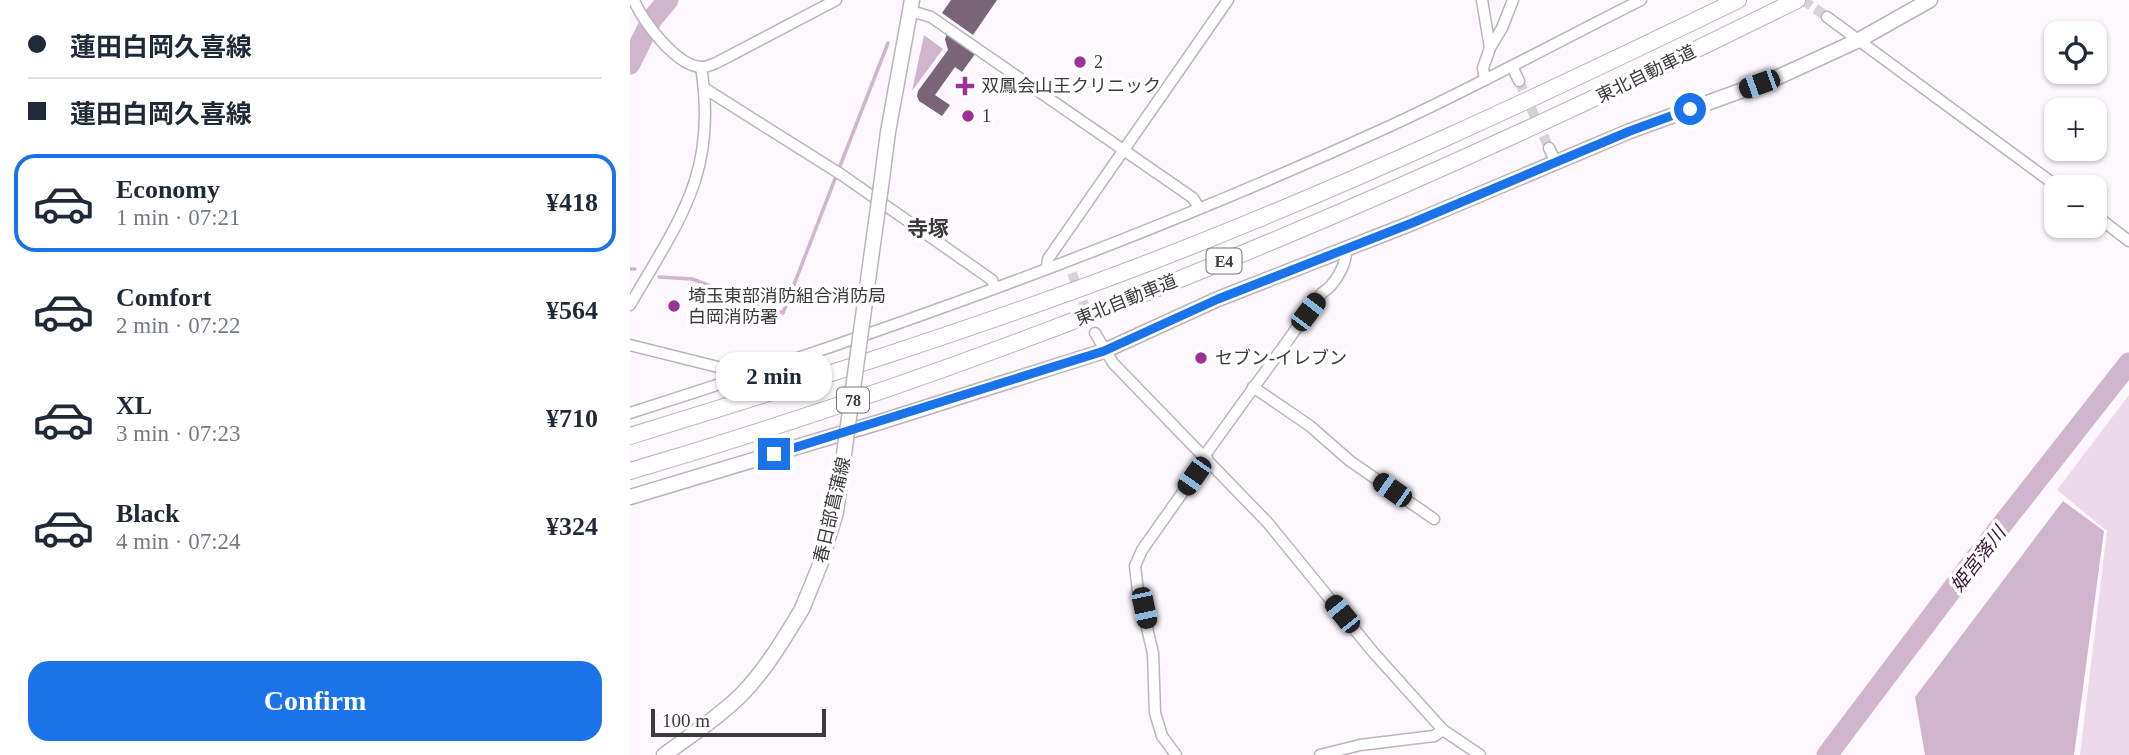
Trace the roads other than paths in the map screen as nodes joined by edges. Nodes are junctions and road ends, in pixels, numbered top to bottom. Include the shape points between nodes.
1 (634, 0) edge
2 (836, 0) edge
3 (1228, 0) edge
4 (1482, 0) edge
5 (1513, 0) edge
6 (1641, 0) edge
7 (1738, 0) edge
8 (1797, 0) edge
9 (1930, 0) edge
10 (911, 6) edge
11 (1827, 17) tunnel mouth
12 (1859, 40) junction
13 (1490, 48) junction
14 (1512, 66) junction
15 (701, 67) junction
16 (1485, 79) junction
17 (1518, 81) tunnel mouth
18 (704, 88) junction
19 (1549, 148) tunnel mouth
20 (1123, 151) junction
21 (1556, 163) junction
22 (2044, 177) edge
23 (1199, 208) junction
24 (2107, 225) edge
25 (2129, 242) edge
26 (1346, 249) junction
27 (1068, 261) junction
28 (1047, 268) junction
29 (1072, 274) tunnel mouth
30 (995, 288) junction
31 (630, 305) edge
32 (1095, 333) tunnel mouth
33 (630, 345) edge
34 (1104, 351) junction
35 (740, 378) junction
36 (1253, 387) junction
37 (630, 413) edge
38 (630, 436) edge
39 (1206, 456) junction
40 (630, 471) edge
41 (630, 497) edge
42 (1434, 519) dead end
43 (1443, 730) junction
44 (664, 755) edge
45 (1176, 755) edge
46 (1320, 755) edge
47 (1480, 755) edge

1 - 15 street via 643,19 665,43 682,59
2 - 15 street
3 - 20 street
4 - 13 street
5 - 13 street
6 - 14 street
7 - 38 highway, 東北自動車道 / E4 via 1393,162 1153,261 896,352
8 - 40 highway, 東北自動車道 / E4 via 1483,150 1163,286 908,382
9 - 12 main road
10 - 20 street
10 - 44 main road, 春日部菖蒲線 / 78, bridge via 888,132 829,540 802,609 770,661 742,694
11 - 12 street
12 - 21 main road via 1776,78
12 - 22 street
13 - 16 street via 1483,68
14 - 16 street
14 - 17 street
15 - 18 street
16 - 23 street via 1390,126
18 - 30 street via 842,175 992,280
18 - 31 street via 703,154 696,184
19 - 21 street
20 - 23 street via 1194,198
20 - 28 street via 1048,259
21 - 26 main road
23 - 27 street
24 - 25 street
26 - 34 main road via 1218,299
26 - 36 street via 1347,258 1328,290
27 - 28 street
27 - 29 street
28 - 30 street
30 - 35 street
32 - 34 street
33 - 35 street via 738,372
34 - 39 street
34 - 41 main road
35 - 37 street
36 - 39 street
36 - 42 street
39 - 43 street
39 - 45 street via 1135,566 1153,653 1155,713 1162,736
43 - 46 street via 1434,736
43 - 47 street

